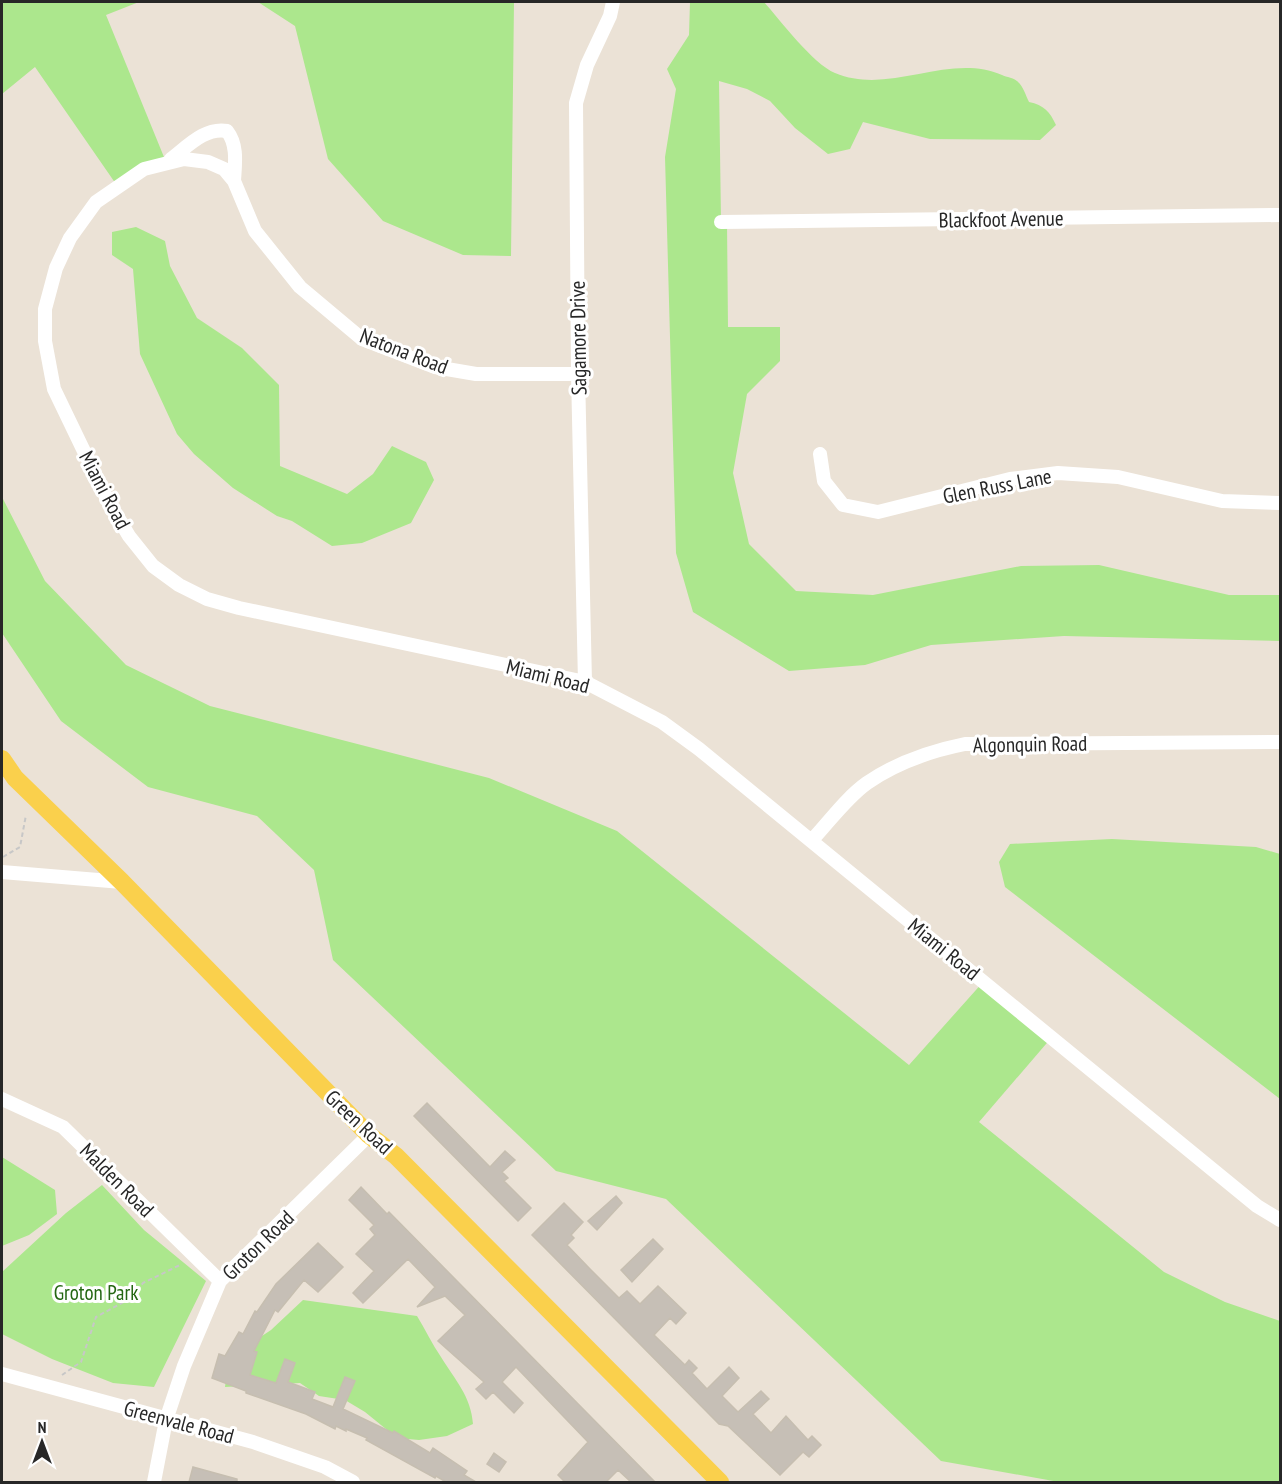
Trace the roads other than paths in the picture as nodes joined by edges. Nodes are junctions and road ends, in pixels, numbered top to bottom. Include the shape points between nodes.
1 (613, 2) edge
2 (184, 159) joint
3 (166, 162) junction
4 (234, 181) junction
5 (1281, 215) edge
6 (721, 222) dead end
7 (578, 374) junction
8 (820, 454) dead end
9 (1281, 503) edge
10 (585, 682) junction
11 (1281, 742) edge
12 (2, 759) edge
13 (812, 840) junction
14 (2, 864) edge
15 (122, 882) junction
16 (2, 1099) edge
17 (369, 1135) junction
18 (1281, 1220) edge
19 (220, 1281) junction
20 (2, 1374) edge
21 (166, 1420) junction
22 (154, 1482) edge
23 (352, 1482) edge
24 (720, 1482) edge

1 - 7 street, Sagamore Drive via 576,103
2 - 3 street, Miami Road
2 - 4 street, Natona Road via 224,169
3 - 4 street, Natona Road via 206,132 227,131 235,154
3 - 10 street, Miami Road via 144,169 96,202 70,238 56,268 45,309 45,341 54,389 106,497 153,567 207,599 239,608
4 - 7 street, Natona Road via 255,231 300,287 362,339 435,367 476,374
5 - 6 street, Blackfoot Avenue
7 - 10 street, Sagamore Drive
8 - 9 street, Glen Russ Lane via 824,481 843,505 878,512 1010,479 1058,473 1118,477 1222,501
10 - 13 street, Miami Road via 662,722
11 - 13 street, Algonquin Road via 965,744 938,749 866,784
12 - 15 main road, Green Road via 15,778
13 - 18 street, Miami Road via 1257,1206
14 - 15 street
15 - 17 main road, Green Road
16 - 19 street, Malden Road via 63,1127
17 - 19 street, Groton Road
17 - 24 main road, Green Road via 396,1156
19 - 21 street, Groton Road
20 - 21 street, Greenvale Road
21 - 22 street, Groton Road
21 - 23 street, Greenvale Road via 253,1442 325,1467

